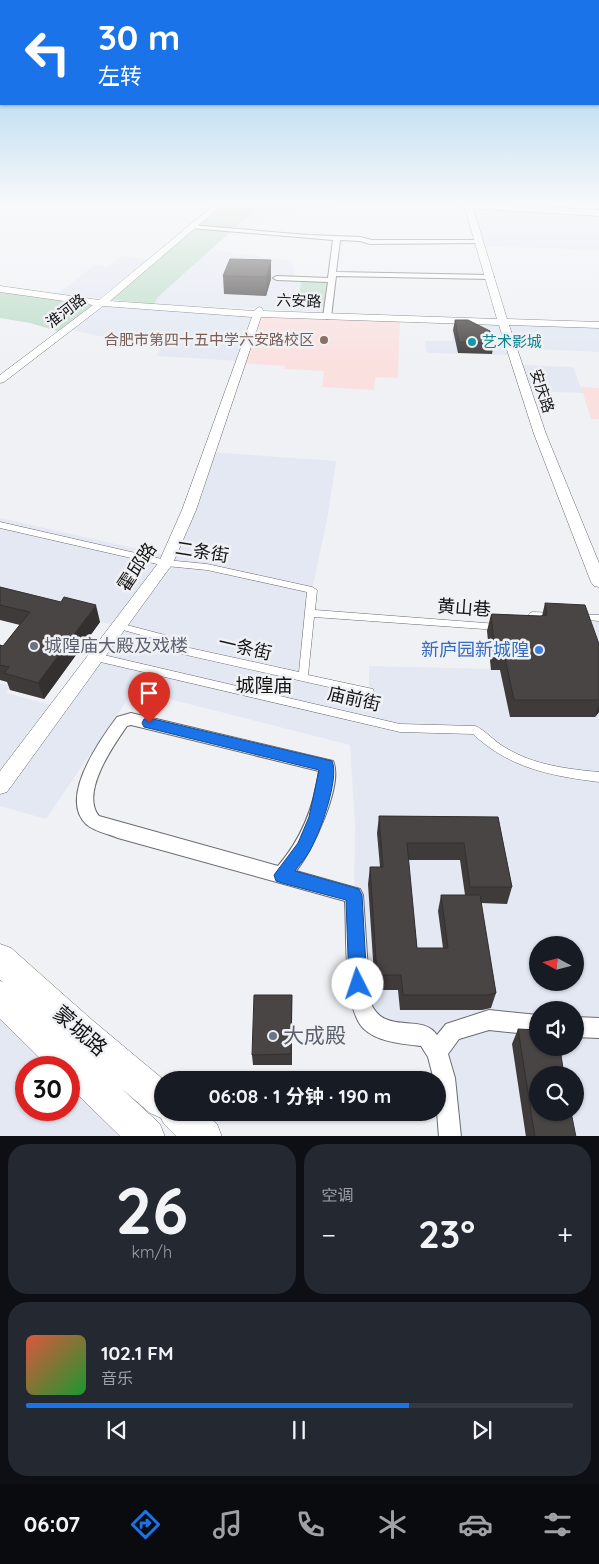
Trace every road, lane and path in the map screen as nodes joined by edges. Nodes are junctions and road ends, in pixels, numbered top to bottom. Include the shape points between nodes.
1 (155, 258) edge
2 (334, 258) edge
3 (485, 258) edge
4 (332, 277) junction
5 (490, 277) junction
6 (277, 278) dead end
7 (0, 288) edge
8 (104, 301) junction
9 (258, 312) junction
10 (327, 314) junction
11 (503, 320) junction
12 (599, 324) edge
13 (0, 380) edge
14 (2, 528) edge
15 (166, 563) junction
16 (599, 582) edge
17 (310, 613) junction
18 (599, 618) edge
19 (118, 626) junction
20 (509, 627) edge
21 (527, 628) edge
22 (95, 658) junction
23 (303, 678) junction
24 (369, 692) dead end
25 (599, 777) edge
26 (0, 786) edge
27 (282, 875) junction
28 (0, 959) edge
29 (0, 997) edge
30 (529, 1024) edge
31 (584, 1027) edge
32 (599, 1028) edge
33 (437, 1052) junction
34 (154, 1094) edge
35 (186, 1121) edge
36 (147, 1136) edge
37 (204, 1136) edge
38 (450, 1136) edge

1 - 8 street, 淮河路
2 - 4 street
3 - 5 street, 安庆路
4 - 5 street
4 - 6 street
4 - 10 street
5 - 11 street, 安庆路
7 - 8 street, 六安路
8 - 9 street, 六安路
8 - 13 street, 淮河路
9 - 10 street, 六安路
9 - 15 street, 霍邱路
10 - 11 street, 六安路
11 - 12 street, 六安路
11 - 16 street, 安庆路 via 540,434
14 - 15 street, 二条街
15 - 17 street, 二条街 via 207,567 312,590
15 - 19 street, 霍邱路
17 - 20 street, 黄山巷
17 - 23 street
18 - 21 street via 533,615 536,628
19 - 22 street, 霍邱路
19 - 23 street, 一条街 via 166,639 173,648
22 - 25 street, 庙前街 via 400,728 474,730 486,743 519,762 557,772
22 - 26 street, 霍邱路
23 - 24 street, 一条街
27 - 27 street via 118,830 93,820 86,811 85,789 107,742 122,721 131,719 327,766 316,817 304,847
27 - 33 street via 354,895 360,1001 365,1014 373,1024 404,1035 426,1036
28 - 34 main road, 蒙城路
29 - 36 main road, 蒙城路
30 - 33 street via 489,1020 453,1031
31 - 32 street
33 - 38 street via 444,1078
35 - 37 main road

